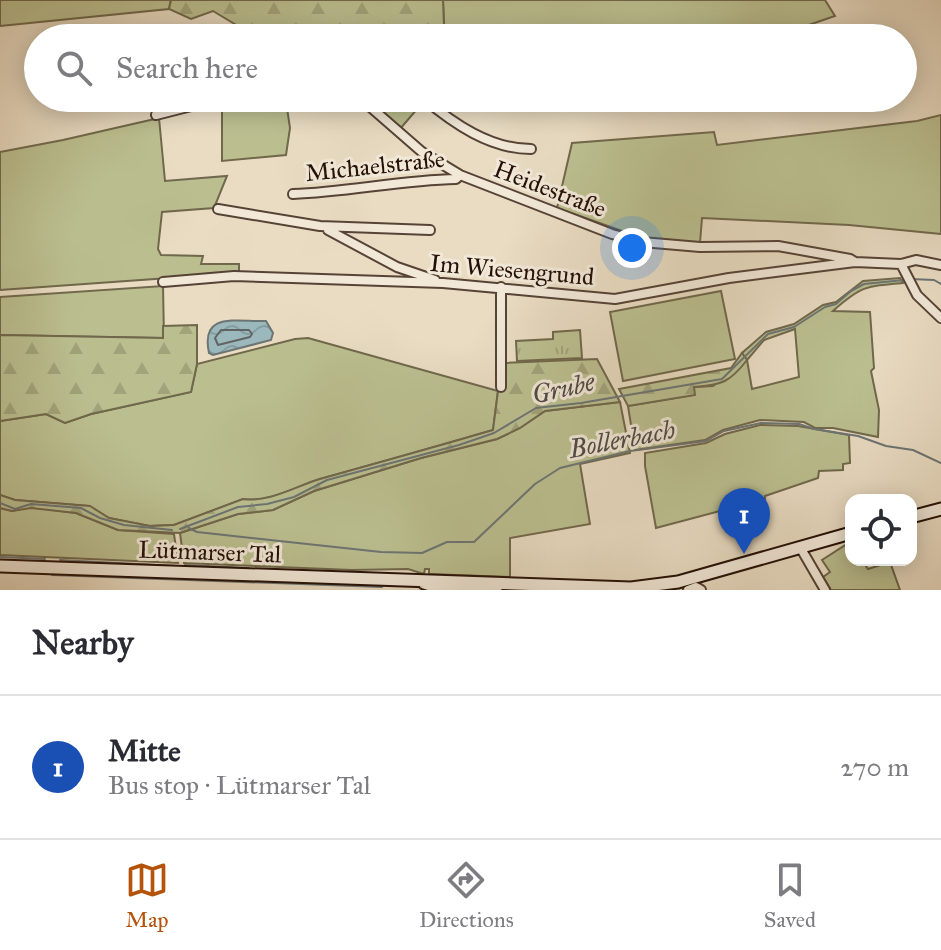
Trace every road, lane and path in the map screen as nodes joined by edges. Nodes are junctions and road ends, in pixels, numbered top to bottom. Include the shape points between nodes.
1 (168, 112) edge
2 (376, 112) edge
3 (439, 112) edge
4 (156, 115) dead end
5 (531, 149) dead end
6 (460, 175) junction
7 (293, 194) dead end
8 (218, 209) dead end
9 (320, 226) junction
10 (430, 230) dead end
11 (855, 262) junction
12 (941, 265) edge
13 (903, 269) junction
14 (163, 282) dead end
15 (443, 283) junction
16 (501, 287) junction
17 (941, 318) edge
18 (501, 387) dead end
19 (941, 509) edge
20 (917, 515) edge
21 (845, 535) edge
22 (800, 547) junction
23 (0, 566) edge
24 (408, 585) edge
25 (539, 586) junction
26 (651, 588) edge
27 (496, 590) edge
28 (503, 590) edge
29 (688, 590) edge
30 (701, 590) edge
31 (825, 590) edge

1 - 4 street
2 - 6 street, Heidestraße via 422,152
3 - 5 street via 477,135 512,149
6 - 7 street, Michaelstraße
6 - 11 street, Heidestraße via 642,242 778,246
8 - 9 street
9 - 10 street
9 - 15 street via 397,267
11 - 13 street, Heidestraße
11 - 16 street, Im Wiesengrund via 615,299
12 - 13 street, Heidestraße via 916,260
13 - 17 street
14 - 15 street, Im Wiesengrund via 234,276
15 - 16 street, Im Wiesengrund
16 - 18 street
19 - 20 main road
21 - 22 main road, Lütmarser Tal
22 - 26 main road, Lütmarser Tal
22 - 31 street
23 - 24 main road, Lütmarser Tal
24 - 25 main road, Lütmarser Tal via 441,579
24 - 27 main road, Lütmarser Tal
25 - 26 main road, Lütmarser Tal
25 - 28 main road, Lütmarser Tal
29 - 30 street

